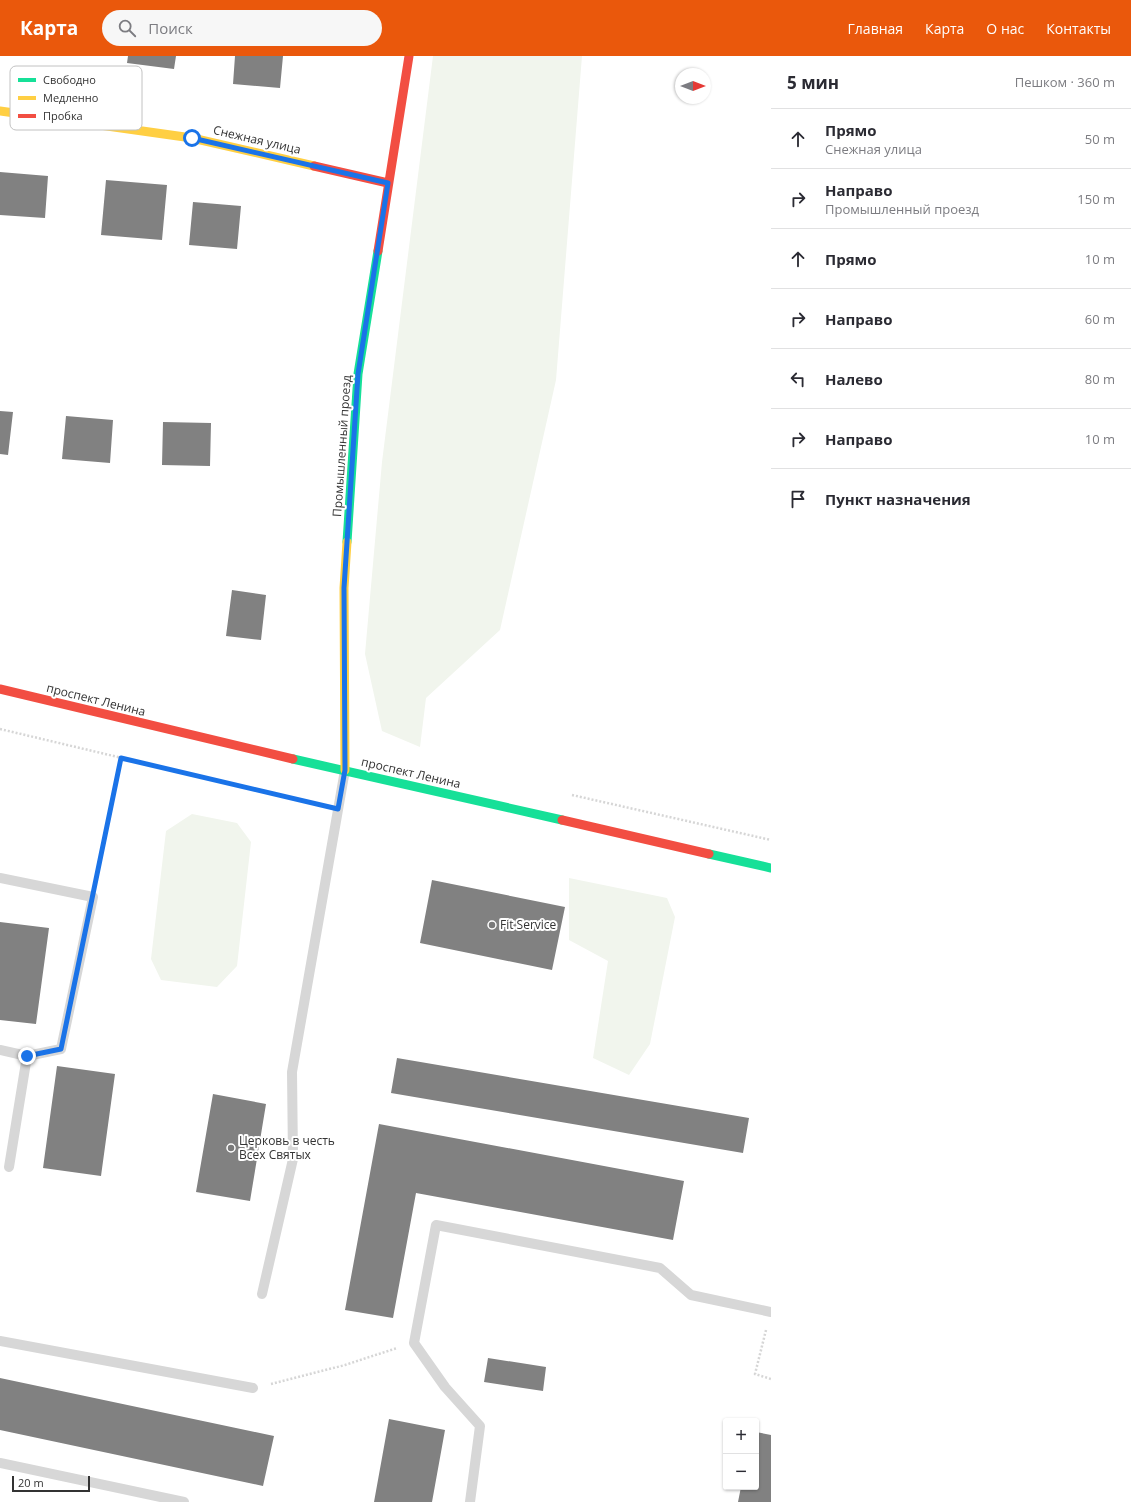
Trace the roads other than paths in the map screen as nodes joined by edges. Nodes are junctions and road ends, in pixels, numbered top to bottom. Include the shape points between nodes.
1 (409, 56) edge
2 (0, 111) edge
3 (10, 112) edge
4 (135, 130) edge
5 (388, 183) junction
6 (0, 689) edge
7 (345, 770) junction
8 (771, 868) edge
9 (0, 878) edge
10 (0, 1050) edge
11 (27, 1056) junction
12 (9, 1167) dead end
13 (262, 1294) dead end
14 (771, 1312) edge
15 (0, 1341) edge
16 (253, 1388) road end
17 (0, 1463) edge
18 (184, 1502) edge
19 (470, 1502) edge

1 - 5 street, Промышленный проезд
2 - 3 street, Снежная улица
4 - 5 street, Снежная улица via 192,138
5 - 7 street, Промышленный проезд via 358,374 344,588
6 - 7 street, проспект Ленина
7 - 8 street, проспект Ленина
7 - 13 lane via 292,1072 293,1159
9 - 11 lane via 93,896 61,1049
10 - 11 lane
11 - 12 lane
14 - 19 lane via 691,1295 660,1268 436,1224 414,1342 445,1386 480,1426
15 - 16 lane
17 - 18 lane

